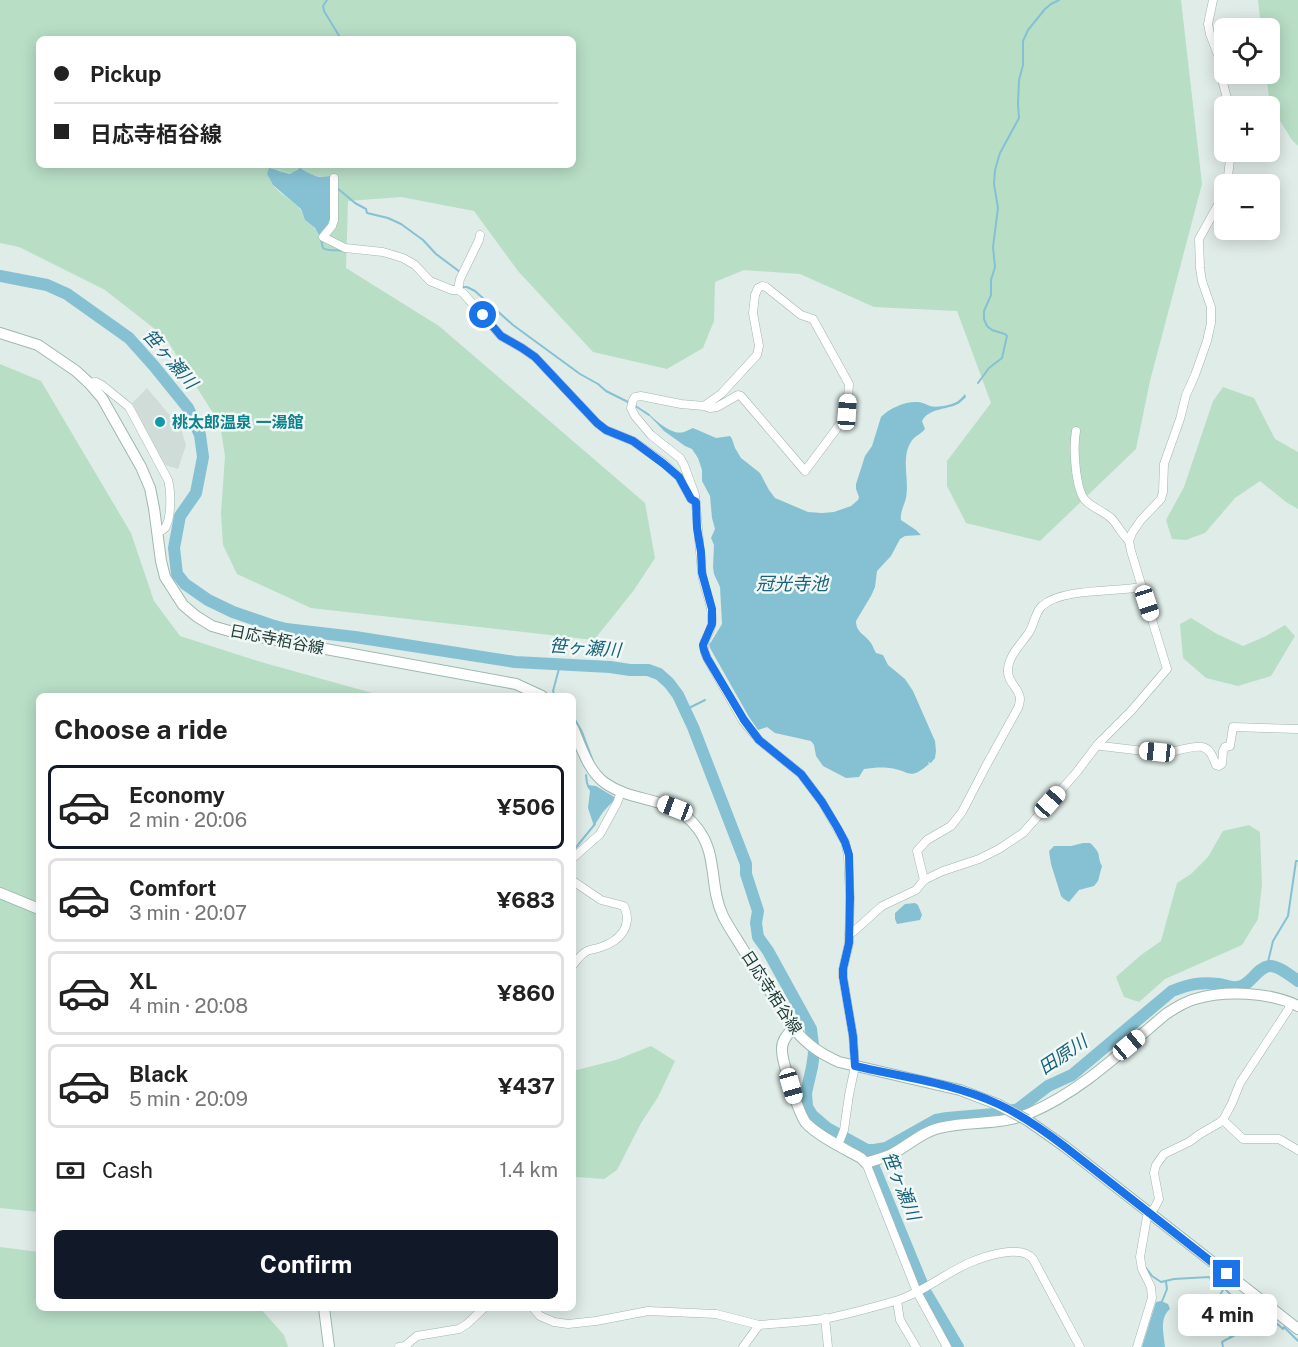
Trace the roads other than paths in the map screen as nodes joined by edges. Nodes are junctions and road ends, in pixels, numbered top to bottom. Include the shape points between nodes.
1 (1213, 0) edge
2 (1226, 96) edge
3 (334, 178) dead end
4 (1214, 212) edge
5 (480, 235) dead end
6 (455, 288) junction
7 (0, 333) edge
8 (89, 383) junction
9 (704, 406) junction
10 (1076, 431) dead end
11 (696, 502) junction
12 (157, 533) junction
13 (1129, 541) junction
14 (1142, 587) junction
15 (536, 693) edge
16 (1298, 729) edge
17 (576, 734) edge
18 (1098, 744) junction
19 (621, 792) junction
20 (576, 855) edge
21 (924, 880) junction
22 (576, 883) edge
23 (0, 893) edge
24 (36, 908) edge
25 (849, 934) junction
26 (576, 961) edge
27 (1296, 1005) edge
28 (793, 1028) junction
29 (855, 1066) junction
30 (1223, 1120) junction
31 (839, 1143) junction
32 (1298, 1150) edge
33 (870, 1162) junction
34 (1150, 1214) junction
35 (918, 1292) junction
36 (897, 1301) junction
37 (324, 1311) edge
38 (481, 1311) edge
39 (536, 1311) edge
40 (825, 1318) junction
41 (759, 1325) junction
42 (1298, 1329) edge
43 (329, 1347) edge
44 (399, 1347) edge
45 (743, 1347) edge
46 (828, 1347) edge
47 (916, 1347) edge
48 (947, 1347) edge
49 (1080, 1347) edge
50 (1137, 1347) edge

1 - 2 street via 1208,24
3 - 6 street via 334,220 323,237 345,248 403,258 430,281
4 - 13 street via 1199,239 1202,281 1211,307 1207,341 1164,464 1161,500 1142,519
5 - 6 street
6 - 11 street via 501,336 535,357 597,423 633,441 679,477
7 - 8 main road, 日応寺栢谷線 via 38,345
8 - 12 main road, 日応寺栢谷線 via 102,398 141,467 150,488
8 - 12 street via 102,385 129,407 168,480 171,501 167,524
9 - 9 street via 721,394 757,355 753,307 762,286 801,315 813,319 849,384 843,420 805,471 741,396 717,407
9 - 11 street via 641,396 635,397 631,408 651,435 680,459
10 - 13 street via 1074,456 1083,495 1112,519
11 - 25 street via 702,573 712,609 704,650 744,720 759,740 801,774 845,842 849,855
12 - 15 main road, 日応寺栢谷線 via 165,577 174,593 183,605 212,626 516,684
13 - 14 street
14 - 18 street via 1167,669
14 - 21 street via 1078,593 1041,607 1007,671 1020,698 1018,708 962,812 951,826 917,851
16 - 18 street via 1233,727 1230,746 1225,747 1219,766 1204,747 1157,752
17 - 19 main road, 日応寺栢谷線 via 592,769
18 - 21 street via 1023,833 979,859
19 - 20 street via 600,834
19 - 28 main road, 日応寺栢谷線 via 675,808 696,827 709,850 715,893 723,916
21 - 25 street via 916,890 882,906
22 - 26 street via 601,900 626,909 622,934 600,948 584,952
23 - 24 main road
25 - 29 street via 843,977
27 - 30 street via 1288,1010 1240,1083
27 - 33 main road via 1273,996 1215,995 1195,999 1166,1014 1075,1090 1047,1105 1027,1115 942,1127
28 - 29 main road, 日応寺栢谷線 via 822,1055
28 - 31 main road via 782,1049 799,1110 813,1130
29 - 31 street
29 - 34 main road, 日応寺栢谷線, bridge via 960,1090 997,1104 1064,1146
30 - 32 street via 1243,1139 1274,1138
30 - 34 street via 1160,1158 1154,1169 1159,1199
31 - 33 main road
33 - 35 street
34 - 42 main road, 日応寺栢谷線
34 - 50 street via 1140,1257 1152,1298
35 - 36 street
35 - 48 street
35 - 49 street via 969,1263 1004,1252 1025,1252 1034,1259
36 - 40 street
36 - 47 street via 900,1320
37 - 43 main road
38 - 44 street via 459,1329 417,1336
39 - 41 street via 554,1322 568,1324 648,1311 716,1314
40 - 41 street
40 - 46 street
41 - 45 street

